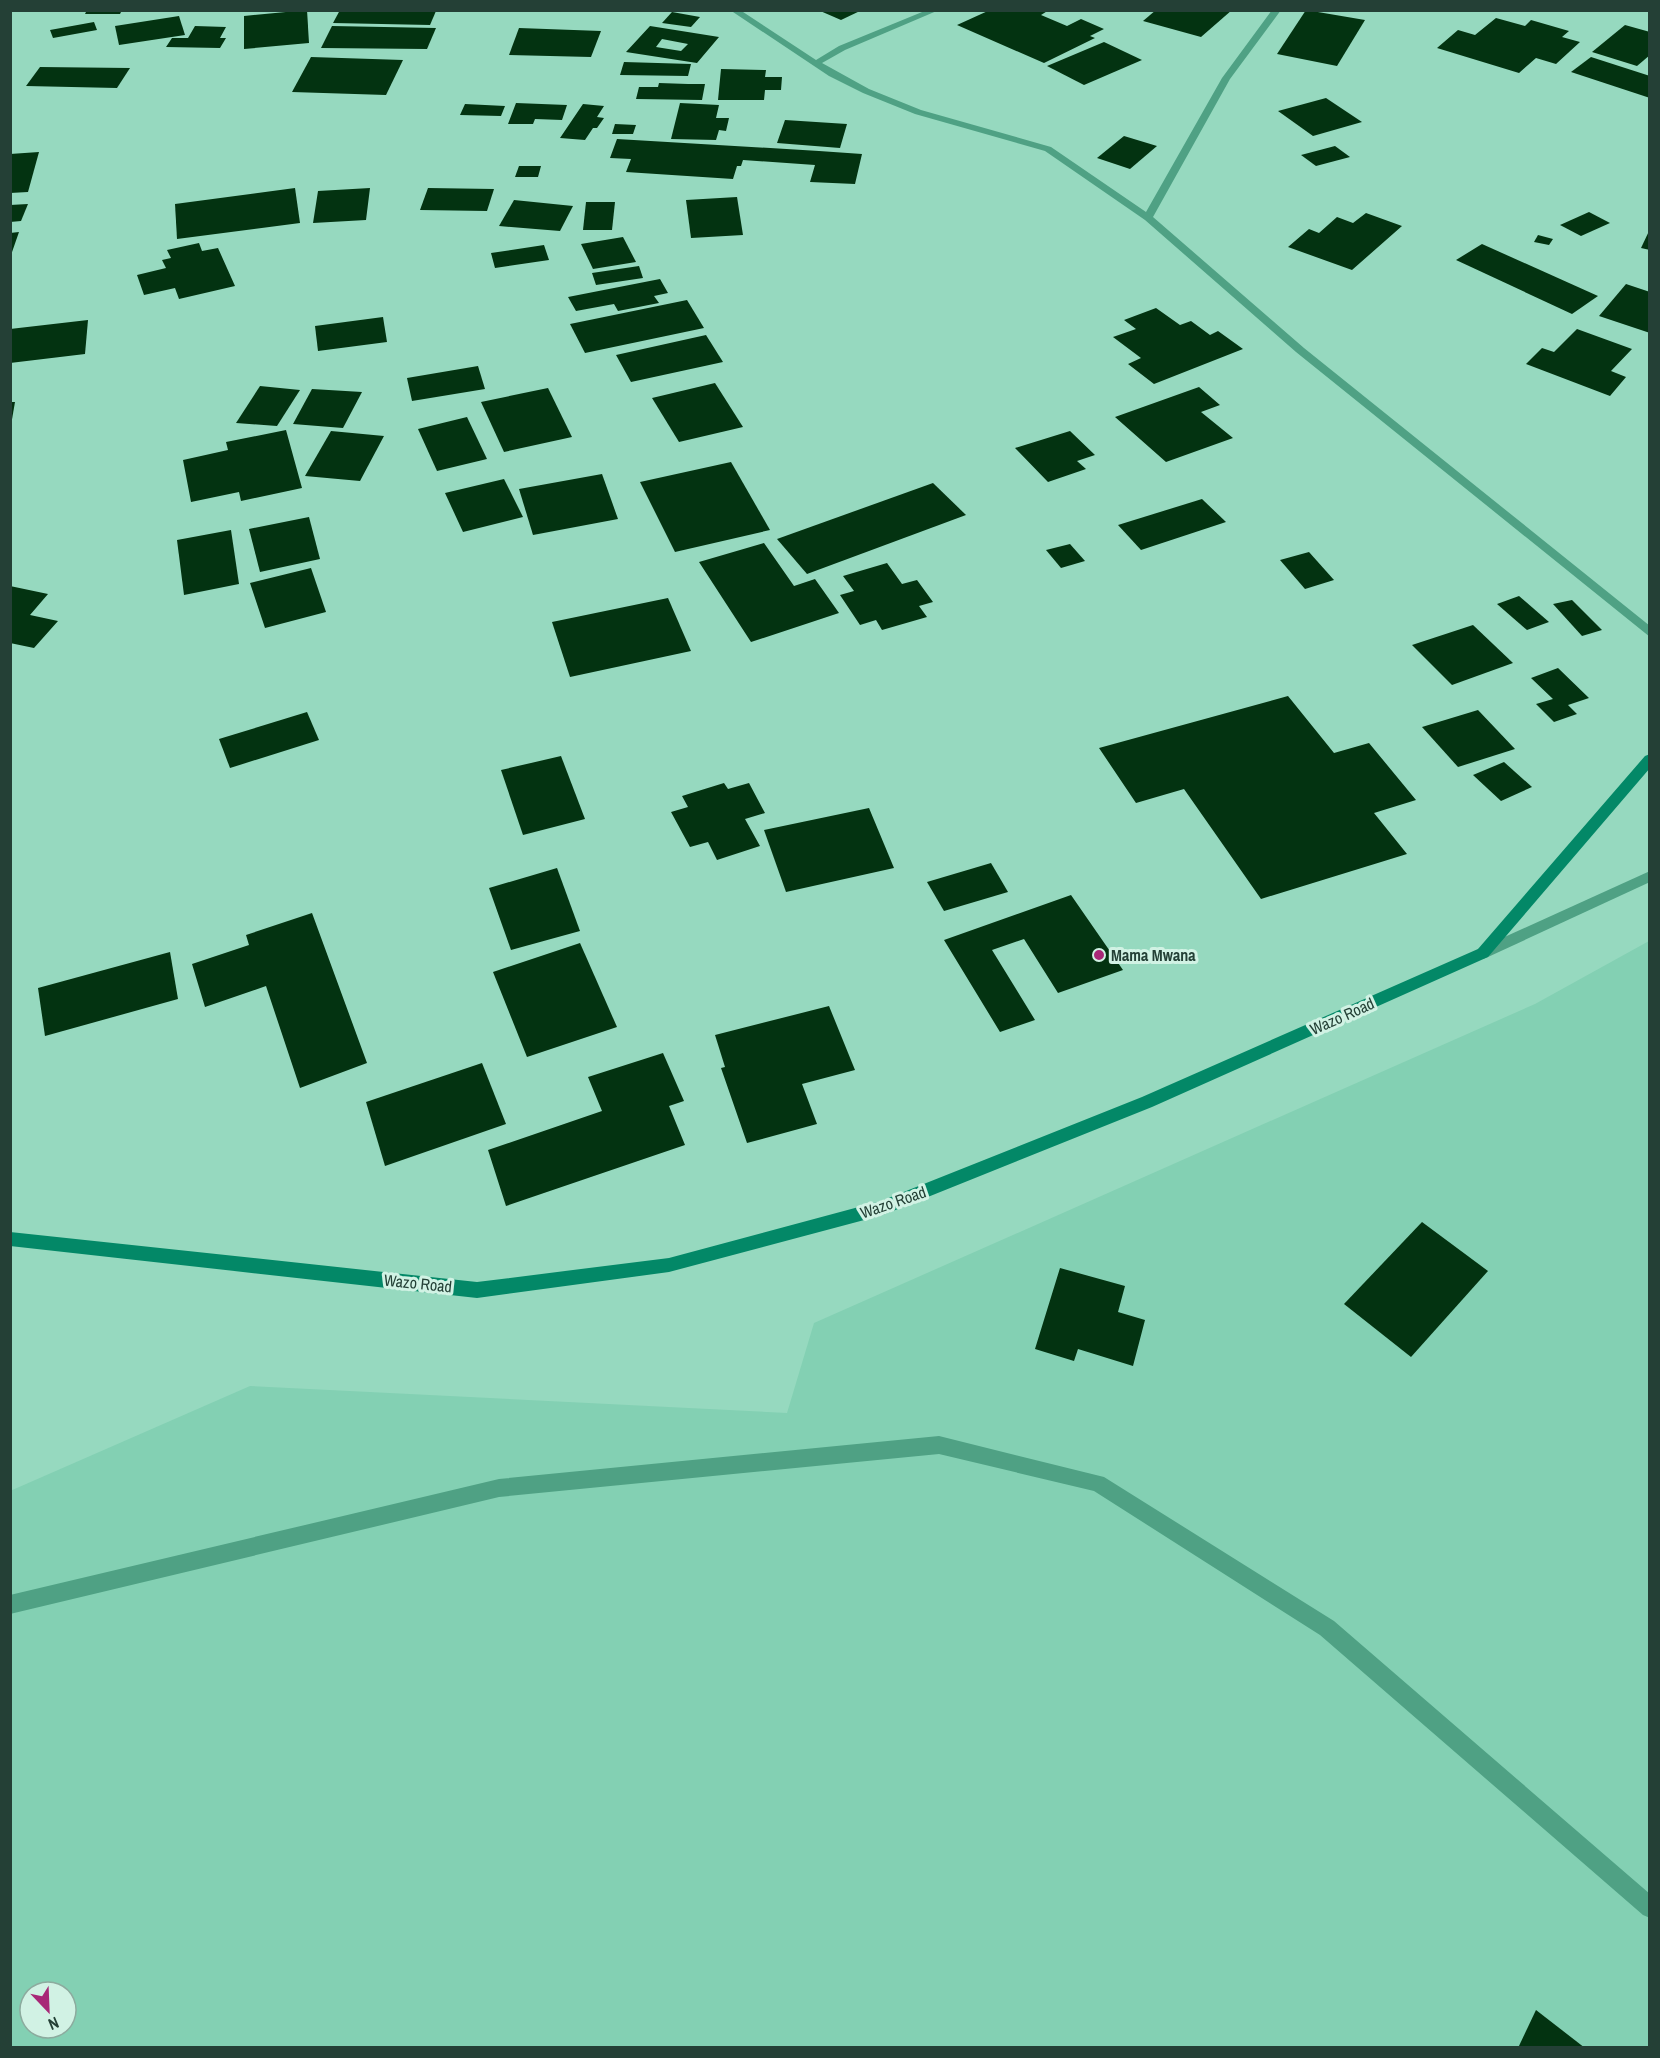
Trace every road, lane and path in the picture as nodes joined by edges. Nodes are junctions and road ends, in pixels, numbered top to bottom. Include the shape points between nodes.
1 (734, 10) edge
2 (935, 10) edge
3 (1277, 10) edge
4 (816, 63) junction
5 (1148, 218) junction
6 (1650, 633) edge
7 (1650, 759) edge
8 (1650, 876) edge
9 (1483, 953) junction
10 (10, 1239) edge
11 (10, 1605) edge
12 (1650, 1908) edge

1 - 4 street
2 - 4 street via 842,48
3 - 5 street via 1226,78
4 - 5 street via 858,87 918,112 1048,149
5 - 6 street via 1300,350
7 - 9 main road, Wazo Road
8 - 9 street
9 - 10 main road, Wazo Road via 1147,1102 883,1208 669,1264 477,1290
11 - 12 street via 499,1488 939,1445 1098,1483 1327,1628

